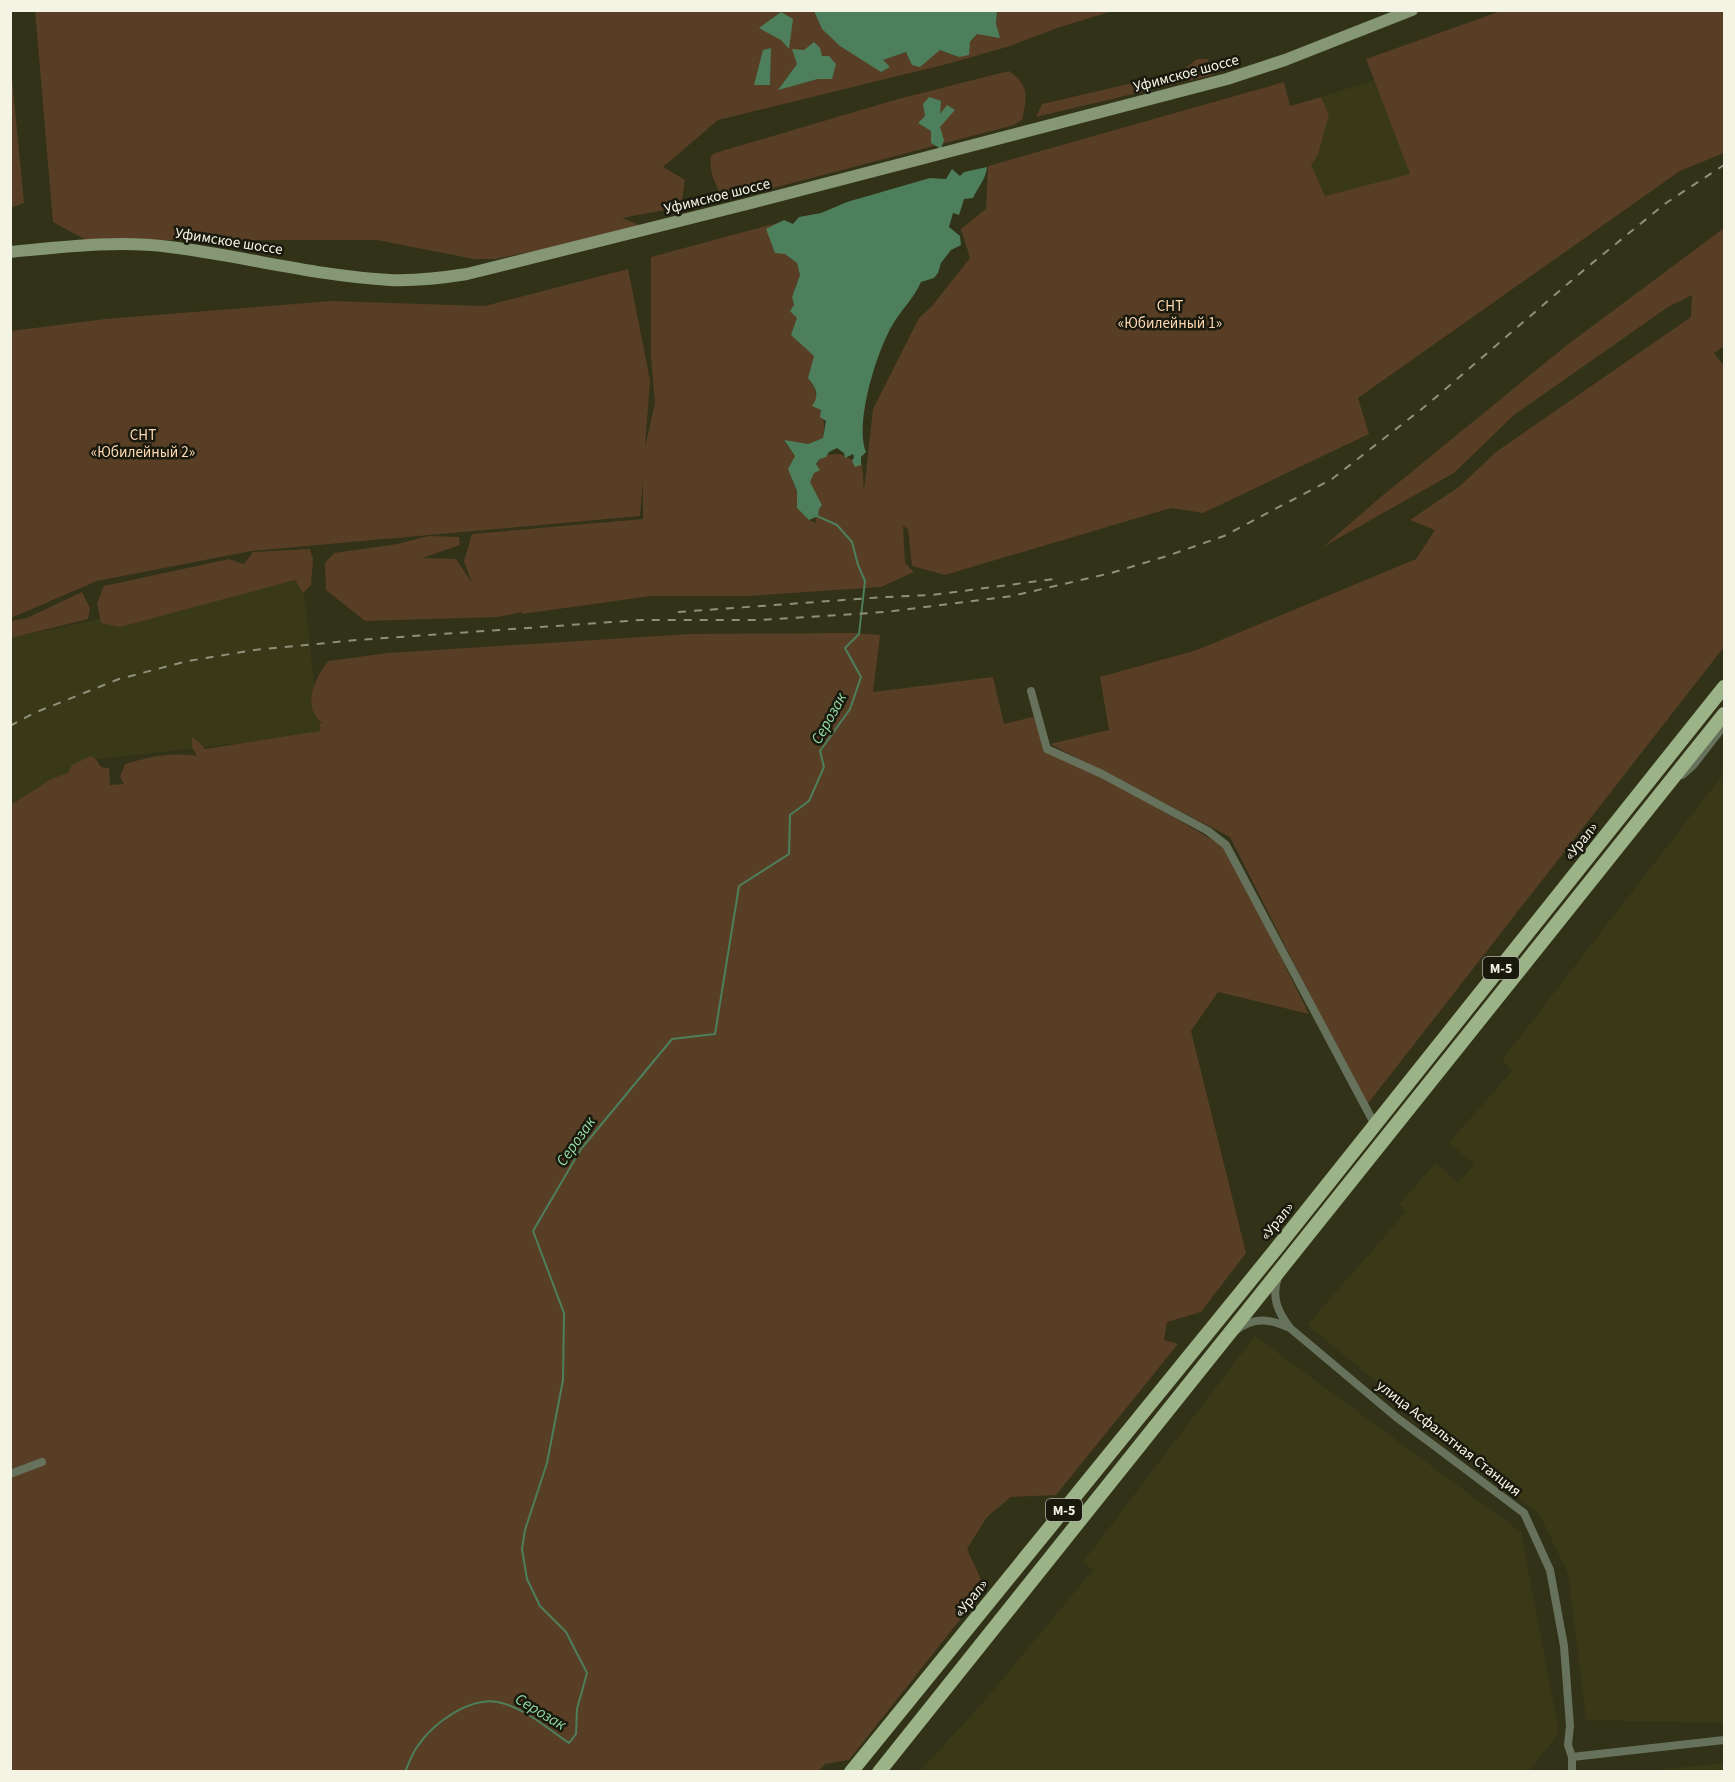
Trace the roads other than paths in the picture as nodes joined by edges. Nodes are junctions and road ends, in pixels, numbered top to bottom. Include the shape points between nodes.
1 (1412, 10) edge
2 (10, 252) edge
3 (1725, 687) edge
4 (1031, 691) dead end
5 (1725, 714) edge
6 (1725, 724) edge
7 (1663, 793) junction
8 (1375, 1125) junction
9 (1281, 1268) junction
10 (1290, 1328) junction
11 (1221, 1344) junction
12 (42, 1462) dead end
13 (10, 1474) edge
14 (1725, 1740) edge
15 (1572, 1757) junction
16 (851, 1772) edge
17 (879, 1772) edge
18 (1572, 1772) edge

1 - 2 main road, Уфимское шоссе via 1227,79 467,274 429,280 390,280 168,246 130,244
3 - 8 main road, «Урал» / М-5
4 - 8 street via 1047,749 1102,774 1208,831 1226,845
5 - 7 main road, М-5
6 - 7 street
7 - 9 main road, М-5
8 - 16 main road, «Урал» / М-5
9 - 10 street, улица Асфальтная Станция via 1275,1299
9 - 11 main road, М-5
10 - 11 street via 1275,1321 1252,1321
10 - 15 street, улица Асфальтная Станция via 1396,1417 1524,1513 1550,1570 1564,1646 1568,1745
11 - 17 main road, М-5
12 - 13 street
14 - 15 street
15 - 18 street, улица Асфальтная Станция

